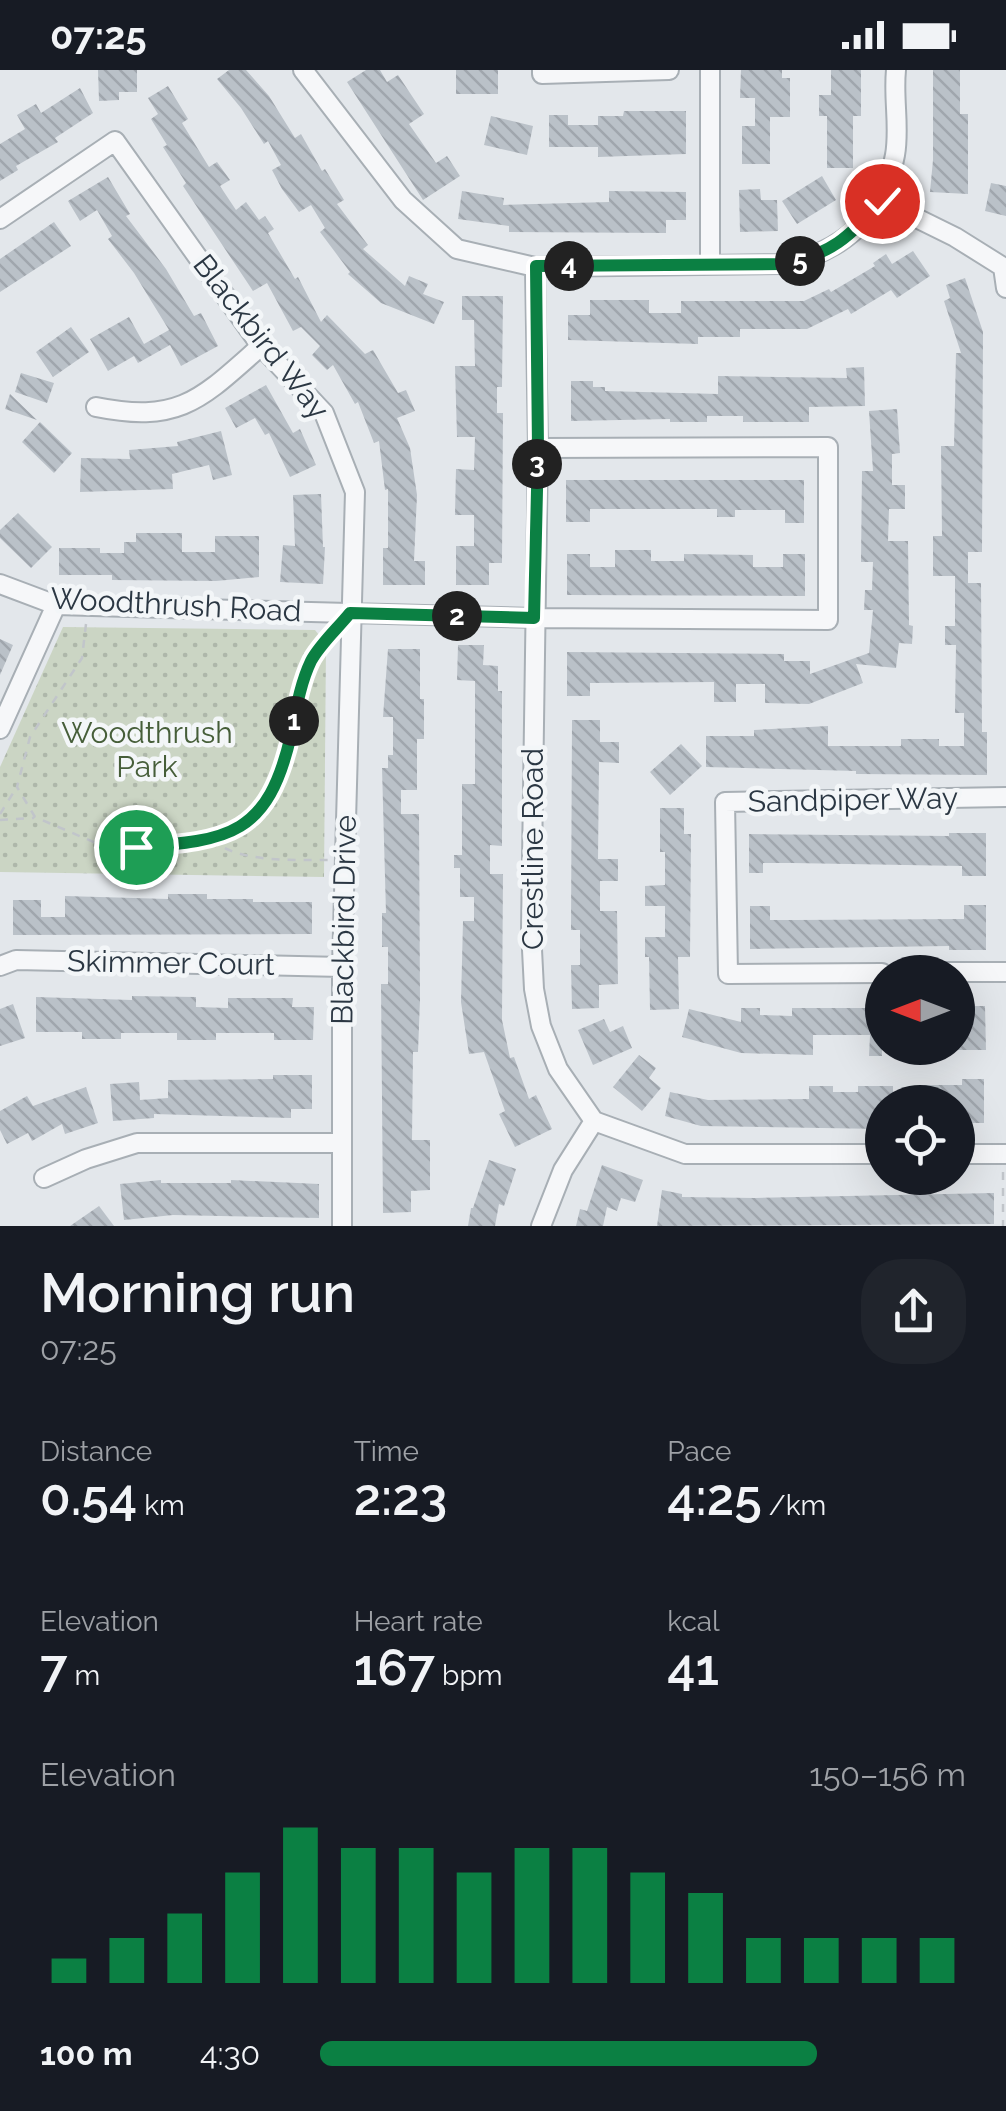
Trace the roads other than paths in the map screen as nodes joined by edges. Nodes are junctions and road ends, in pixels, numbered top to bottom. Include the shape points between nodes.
1 (304, 70) edge
2 (542, 70) edge
3 (669, 70) edge
4 (710, 70) edge
5 (896, 70) edge
6 (882, 201) junction
7 (0, 219) edge
8 (710, 263) junction
9 (536, 266) junction
10 (1006, 288) edge
11 (261, 346) junction
12 (96, 407) dead end
13 (538, 448) junction
14 (0, 584) edge
15 (56, 604) junction
16 (350, 613) junction
17 (534, 618) junction
18 (0, 729) edge
19 (1006, 797) edge
20 (0, 966) edge
21 (342, 967) junction
22 (975, 972) edge
23 (1006, 972) edge
24 (865, 973) edge
25 (594, 1121) junction
26 (342, 1143) junction
27 (865, 1154) edge
28 (975, 1154) edge
29 (1004, 1154) edge
30 (44, 1178) dead end
31 (342, 1226) edge
32 (541, 1226) edge

1 - 9 street via 403,200 457,249
2 - 3 street
4 - 8 street
5 - 6 street via 896,153
6 - 8 street via 849,237 808,260
6 - 10 street via 1003,267
7 - 11 street, Blackbird Way via 115,141
8 - 9 street
9 - 13 street, Crestline Road
11 - 12 street via 206,394 158,414
11 - 16 street, Blackbird Way via 324,413 355,492
13 - 17 street, Crestline Road
13 - 17 street, Woodthrush Road via 828,447 828,620
14 - 15 street, Woodthrush Road
15 - 16 street, Woodthrush Road
15 - 18 street
16 - 17 street, Woodthrush Road
16 - 21 street, Blackbird Drive
17 - 25 street, Crestline Road via 534,988 558,1069
19 - 24 street, Sandpiper Way via 725,802 728,974
20 - 21 street, Skimmer Court via 16,960
21 - 26 street, Blackbird Drive
22 - 23 street
25 - 27 street via 685,1154
25 - 32 street
26 - 30 street via 136,1143
26 - 31 street, Blackbird Drive
28 - 29 street

